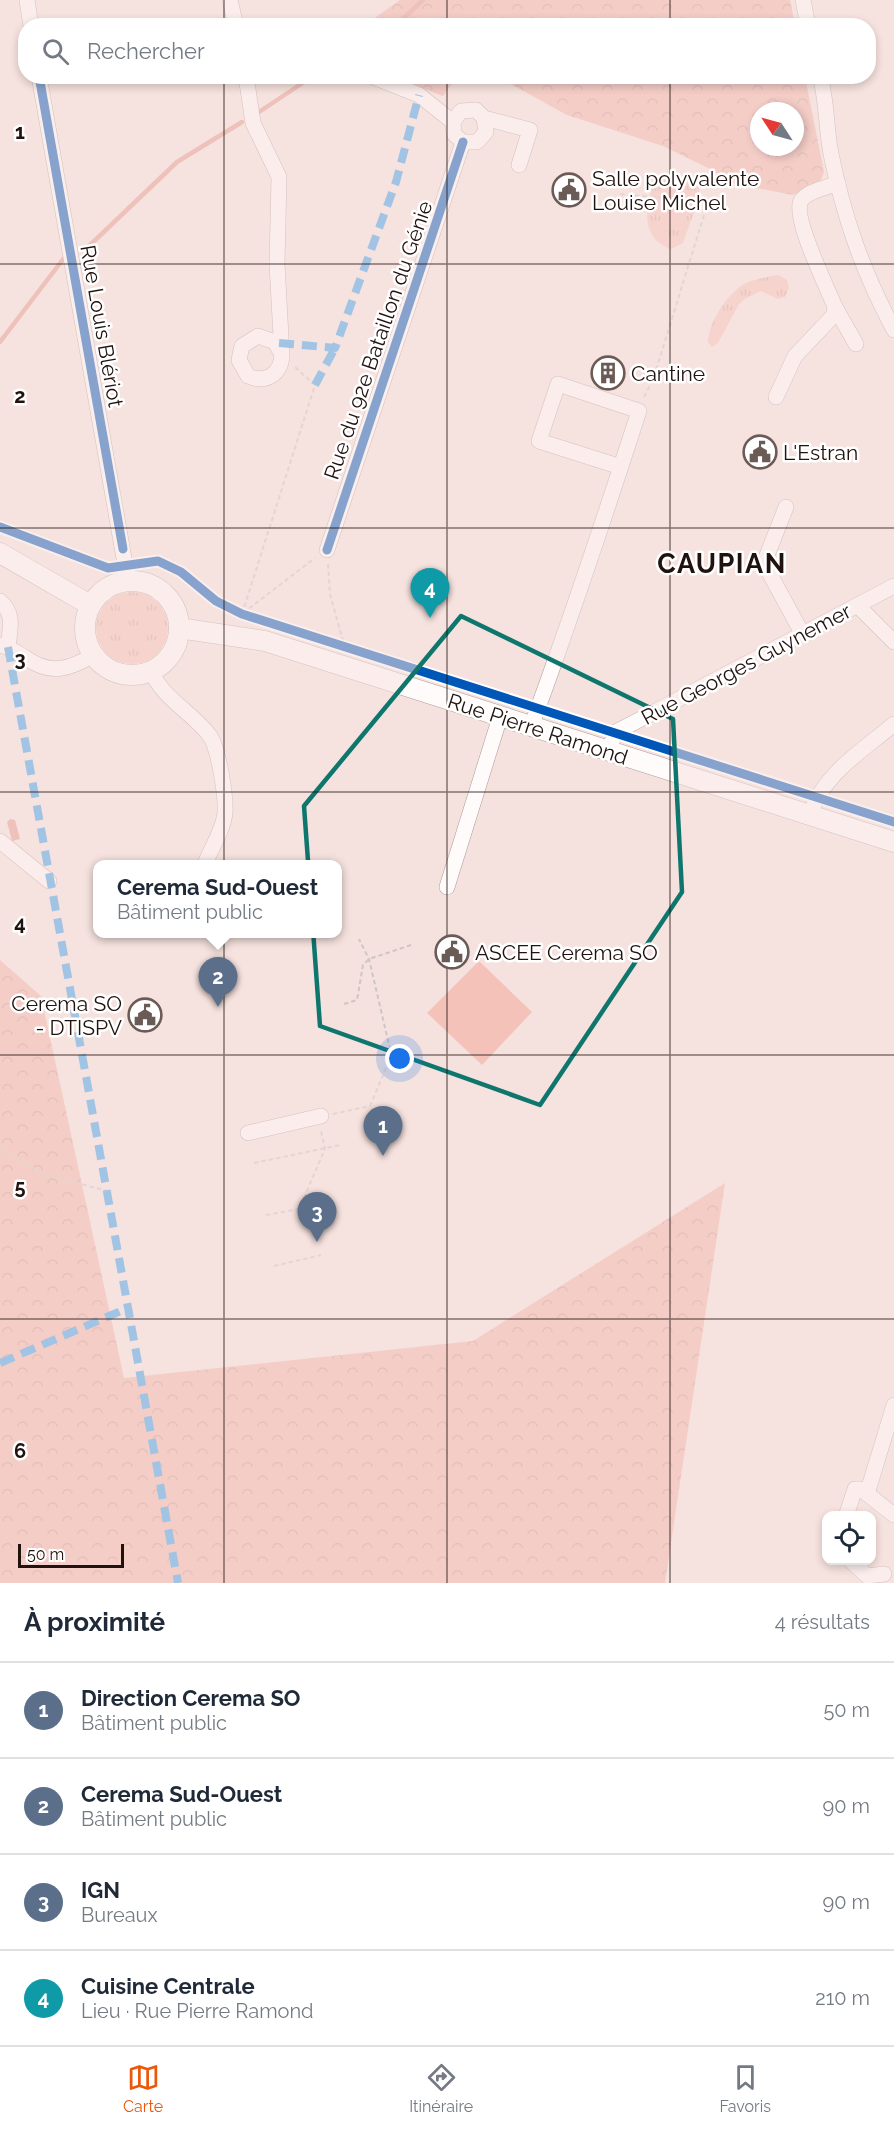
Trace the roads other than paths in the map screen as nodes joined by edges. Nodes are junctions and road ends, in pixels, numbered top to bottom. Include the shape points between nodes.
1 (27, 0) edge
2 (230, 0) edge
3 (803, 0) edge
4 (30, 18) edge
5 (234, 18) edge
6 (806, 18) edge
7 (40, 84) edge
8 (247, 84) edge
9 (391, 84) edge
10 (821, 84) edge
11 (484, 118) junction
12 (453, 122) junction
13 (463, 142) junction
14 (519, 165) dead end
15 (838, 183) junction
16 (835, 307) junction
17 (894, 330) edge
18 (856, 344) dead end
19 (282, 355) road end
20 (776, 397) dead end
21 (621, 467) junction
22 (786, 507) dead end
23 (327, 550) road end
24 (0, 553) edge
25 (128, 581) junction
26 (894, 586) edge
27 (0, 601) edge
28 (90, 605) junction
29 (858, 606) junction
30 (179, 628) junction
31 (803, 635) junction
32 (894, 642) edge
33 (4, 646) edge
34 (93, 655) junction
35 (151, 671) junction
36 (500, 717) junction
37 (894, 724) edge
38 (531, 727) junction
39 (608, 751) junction
40 (810, 815) junction
41 (0, 841) edge
42 (894, 842) edge
43 (207, 860) edge
44 (48, 881) dead end
45 (447, 887) dead end
46 (319, 1117) road end
47 (248, 1134) dead end
48 (894, 1405) edge
49 (867, 1494) junction
50 (847, 1511) edge
51 (894, 1515) edge
52 (894, 1562) edge
53 (855, 1565) edge
54 (882, 1579) edge

1 - 4 street
2 - 5 street
3 - 6 street
7 - 25 street, Rue Louis Blériot
8 - 19 street via 253,123 279,177 277,264
9 - 12 street via 419,95
10 - 15 street
11 - 12 street via 476,110 467,109
11 - 13 street via 487,127 483,136 472,143
11 - 14 street via 530,130
12 - 13 street via 454,134
13 - 23 street, Rue du 92e Bataillon du Génie
15 - 16 street via 802,198 799,204 807,237
15 - 17 street via 850,232
16 - 18 street
16 - 20 street via 834,315 795,356
21 - 21 street via 539,441 558,384 639,411
21 - 38 street
22 - 31 street via 764,563
24 - 28 main road
25 - 28 main road via 107,589
25 - 30 main road via 158,588 177,612
26 - 29 street, Rue Georges Guynemer
27 - 33 street via 9,609 11,620
28 - 34 main road via 85,631
29 - 31 street, Rue Georges Guynemer
29 - 32 street
30 - 35 main road via 172,654
30 - 36 main road, Rue Pierre Ramond via 265,642
31 - 39 street, Rue Georges Guynemer via 616,732
33 - 34 street via 39,667 55,670 73,667
34 - 35 main road via 119,674
35 - 43 street via 169,698 210,737 217,758 225,813
36 - 38 main road, Rue Pierre Ramond
36 - 45 street
37 - 40 street via 828,779
38 - 39 main road, Rue Pierre Ramond
39 - 40 main road, Rue Pierre Ramond
40 - 42 main road, Rue Pierre Ramond
41 - 44 street
46 - 47 street
48 - 49 street
49 - 50 street via 855,1489
49 - 51 street
52 - 54 street
53 - 54 street via 867,1576

